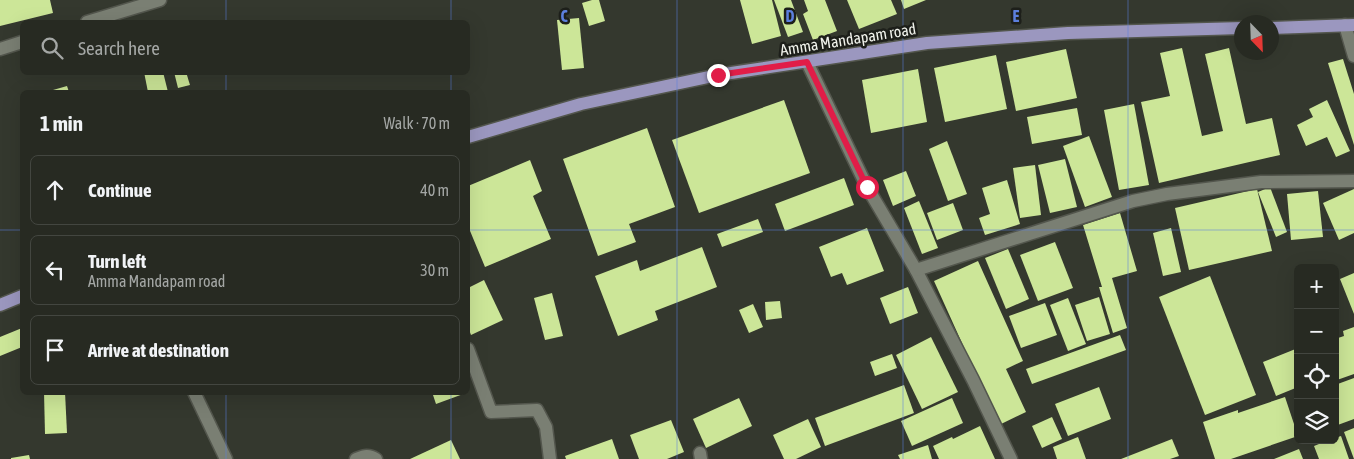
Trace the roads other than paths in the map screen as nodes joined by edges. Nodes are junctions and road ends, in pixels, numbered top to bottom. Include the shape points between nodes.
1 (160, 0) edge
2 (94, 20) edge
3 (1350, 25) edge
4 (1234, 28) edge
5 (1279, 28) edge
6 (20, 43) edge
7 (0, 49) edge
8 (1354, 56) edge
9 (807, 62) junction
10 (470, 136) edge
11 (1354, 181) edge
12 (916, 270) junction
13 (20, 297) edge
14 (0, 305) edge
15 (470, 354) edge
16 (195, 395) edge
17 (226, 459) edge
18 (356, 459) edge
19 (376, 459) edge
20 (550, 459) edge
21 (1011, 459) edge

1 - 2 street
3 - 5 main road
3 - 8 street
4 - 9 main road, Amma Mandapam road via 1068,33 927,43
6 - 7 street
9 - 10 main road, Amma Mandapam road via 718,75 581,104
9 - 12 street via 867,187
11 - 12 street via 1261,182 1167,194 1133,201
12 - 21 street
13 - 14 main road
15 - 20 street via 491,412 537,410 546,427
16 - 17 street
18 - 19 street via 364,456

